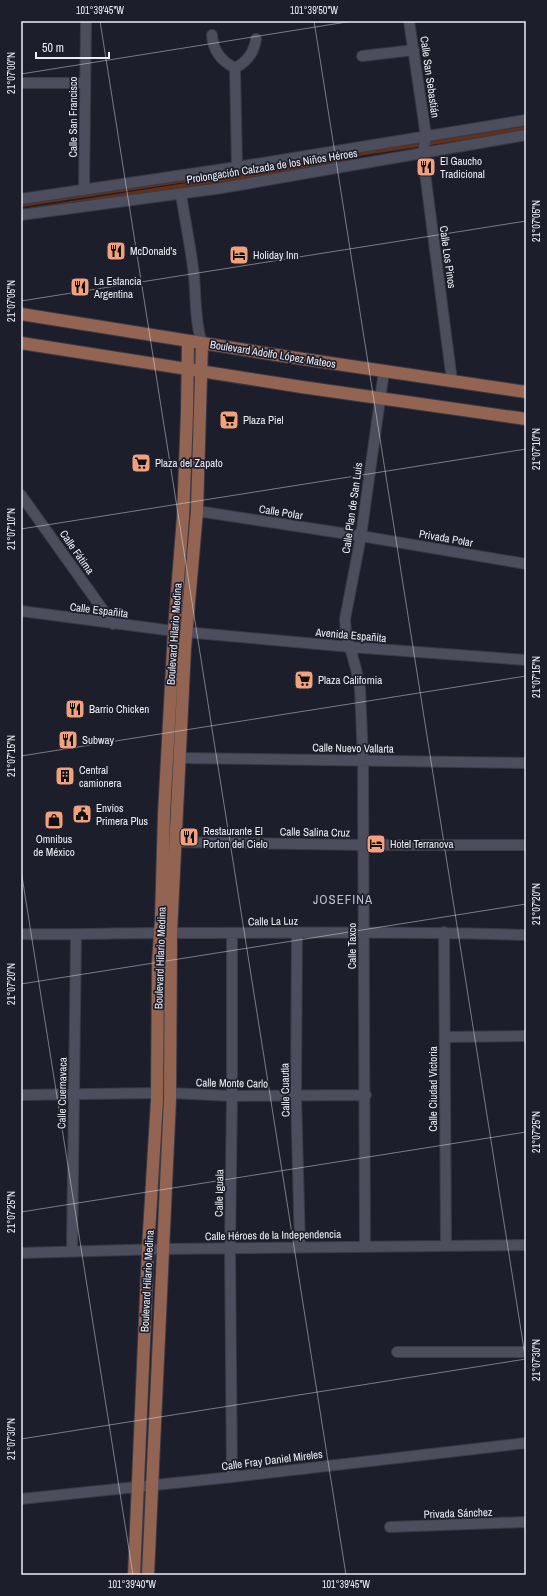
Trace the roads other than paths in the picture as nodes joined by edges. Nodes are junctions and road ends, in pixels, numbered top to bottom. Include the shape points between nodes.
1 (86, 21) edge
2 (409, 21) edge
3 (212, 35) dead end
4 (256, 39) dead end
5 (414, 50) junction
6 (362, 56) dead end
7 (235, 68) junction
8 (24, 83) dead end
9 (85, 83) junction
10 (526, 120) edge
11 (526, 135) edge
12 (426, 136) junction
13 (423, 153) junction
14 (237, 167) junction
15 (84, 190) junction
16 (181, 194) junction
17 (21, 199) edge
18 (21, 215) edge
19 (21, 314) edge
20 (198, 331) junction
21 (188, 341) junction
22 (21, 343) edge
23 (202, 343) junction
24 (188, 370) junction
25 (384, 371) junction
26 (201, 372) junction
27 (452, 381) junction
28 (526, 392) edge
29 (379, 398) junction
30 (526, 419) edge
31 (23, 500) edge
32 (197, 511) junction
33 (361, 536) junction
34 (526, 564) edge
35 (21, 611) edge
36 (113, 624) junction
37 (174, 631) junction
38 (186, 632) junction
39 (350, 647) junction
40 (526, 660) edge
41 (179, 758) junction
42 (363, 760) junction
43 (526, 763) edge
44 (176, 842) junction
45 (364, 845) junction
46 (526, 845) edge
47 (297, 932) junction
48 (364, 932) junction
49 (444, 932) junction
50 (166, 933) junction
51 (21, 934) edge
52 (232, 934) junction
53 (76, 935) junction
54 (526, 935) edge
55 (526, 1036) edge
56 (445, 1037) junction
57 (157, 1093) junction
58 (170, 1093) junction
59 (74, 1094) junction
60 (21, 1095) edge
61 (296, 1095) junction
62 (366, 1095) junction
63 (232, 1096) junction
64 (365, 1246) junction
65 (446, 1246) junction
66 (526, 1246) edge
67 (300, 1247) junction
68 (230, 1248) junction
69 (148, 1249) junction
70 (163, 1249) junction
71 (72, 1251) junction
72 (21, 1253) edge
73 (396, 1352) dead end
74 (526, 1352) edge
75 (526, 1444) edge
76 (232, 1477) junction
77 (152, 1485) junction
78 (138, 1487) junction
79 (21, 1499) edge
80 (526, 1522) edge
81 (390, 1527) dead end
82 (134, 1575) edge
83 (148, 1575) edge

1 - 9 street, Calle San Francisco
2 - 5 street, Calle San Sebastián
3 - 7 street via 218,56
4 - 7 street via 249,58
5 - 6 street
5 - 12 street, Calle San Sebastián
7 - 14 street
8 - 9 street
9 - 15 street, Calle San Francisco
10 - 12 street, Prolongación Calzada de los Niños Héroes
11 - 13 street, Prolongación Calzada de los Niños Héroes
12 - 13 street, Calle Los Pinos
12 - 14 street, Prolongación Calzada de los Niños Héroes
13 - 16 street, Prolongación Calzada de los Niños Héroes
13 - 27 street, Calle Los Pinos
14 - 15 street, Prolongación Calzada de los Niños Héroes
15 - 17 street, Prolongación Calzada de los Niños Héroes
16 - 18 street, Prolongación Calzada de los Niños Héroes
16 - 20 street via 193,269
19 - 21 main road, Boulevard Adolfo López Mateos
20 - 21 street
20 - 23 street
21 - 23 main road, Boulevard Adolfo López Mateos
21 - 24 main road, Boulevard Hilario Medina
22 - 24 main road
23 - 25 main road, Boulevard Adolfo López Mateos
23 - 26 main road, Boulevard Hilario Medina
24 - 26 main road
24 - 37 main road, Boulevard Hilario Medina via 183,516
25 - 27 main road, Boulevard Adolfo López Mateos
25 - 29 street, Calle Plan de San Luis
26 - 29 main road
26 - 32 main road, Boulevard Hilario Medina
27 - 28 main road, Boulevard Adolfo López Mateos
29 - 30 main road
29 - 33 street, Calle Plan de San Luis
31 - 36 street, Calle Fátima
32 - 33 street, Calle Polar
32 - 38 main road, Boulevard Hilario Medina
33 - 34 street, Privada Polar
33 - 39 street, Calle Plan de San Luis via 345,619
35 - 36 street, Calle Españita
36 - 37 street, Calle Españita
37 - 38 street, Avenida Españita
37 - 50 main road, Boulevard Hilario Medina via 164,814
38 - 39 street, Avenida Españita
38 - 41 main road, Boulevard Hilario Medina
39 - 40 street, Avenida Españita
39 - 42 street, Calle Taxco via 360,688
41 - 42 street, Calle Nuevo Vallarta
41 - 44 main road, Boulevard Hilario Medina
42 - 43 street, Calle Nuevo Vallarta
42 - 45 street, Calle Taxco
44 - 45 street, Calle Salina Cruz
44 - 50 main road, Boulevard Hilario Medina
45 - 46 street, Calle Salina Cruz
45 - 48 street, Calle Taxco
47 - 48 street, Calle La Luz
47 - 52 street, Calle La Luz
47 - 61 street, Calle Cuautla
48 - 49 street, Calle La Luz
48 - 62 street, Calle Taxco
49 - 54 street, Calle La Luz
49 - 56 street, Calle Ciudad Victoria
50 - 52 street, Calle La Luz
50 - 53 street, Calle La Luz
50 - 57 main road, Boulevard Hilario Medina via 158,962
50 - 58 main road, Boulevard Hilario Medina
51 - 53 street, Calle La Luz
52 - 63 street, Calle Iguala
53 - 59 street, Calle Cuernavaca
55 - 56 street
56 - 65 street, Calle Ciudad Victoria
57 - 59 street
57 - 69 main road, Boulevard Hilario Medina
58 - 63 street, Calle Monte Carlo
58 - 70 main road, Boulevard Hilario Medina
59 - 60 street
59 - 71 street, Calle Cuernavaca
61 - 62 street, Calle Monte Carlo
61 - 63 street, Calle Monte Carlo
61 - 67 street, Calle Cuautla
62 - 64 street, Calle Taxco
63 - 68 street, Calle Iguala
64 - 65 street, Calle Héroes de la Independencia
64 - 67 street, Calle Héroes de la Independencia
65 - 66 street, Calle Héroes de la Independencia
67 - 68 street, Calle Héroes de la Independencia
68 - 70 street, Calle Héroes de la Independencia
68 - 76 street, Calle Iguala
69 - 70 street, Calle Héroes de la Independencia
69 - 71 street, Calle Héroes de la Independencia
69 - 78 main road, Boulevard Hilario Medina
70 - 77 main road, Boulevard Hilario Medina
71 - 72 street, Calle Héroes de la Independencia
73 - 74 street
75 - 76 street, Calle Fray Daniel Mireles
76 - 77 street, Calle Fray Daniel Mireles
77 - 78 street, Calle Fray Daniel Mireles
77 - 83 main road, Boulevard Hilario Medina
78 - 79 street, Calle Fray Daniel Mireles
78 - 82 main road, Boulevard Hilario Medina
80 - 81 street, Privada Sánchez

